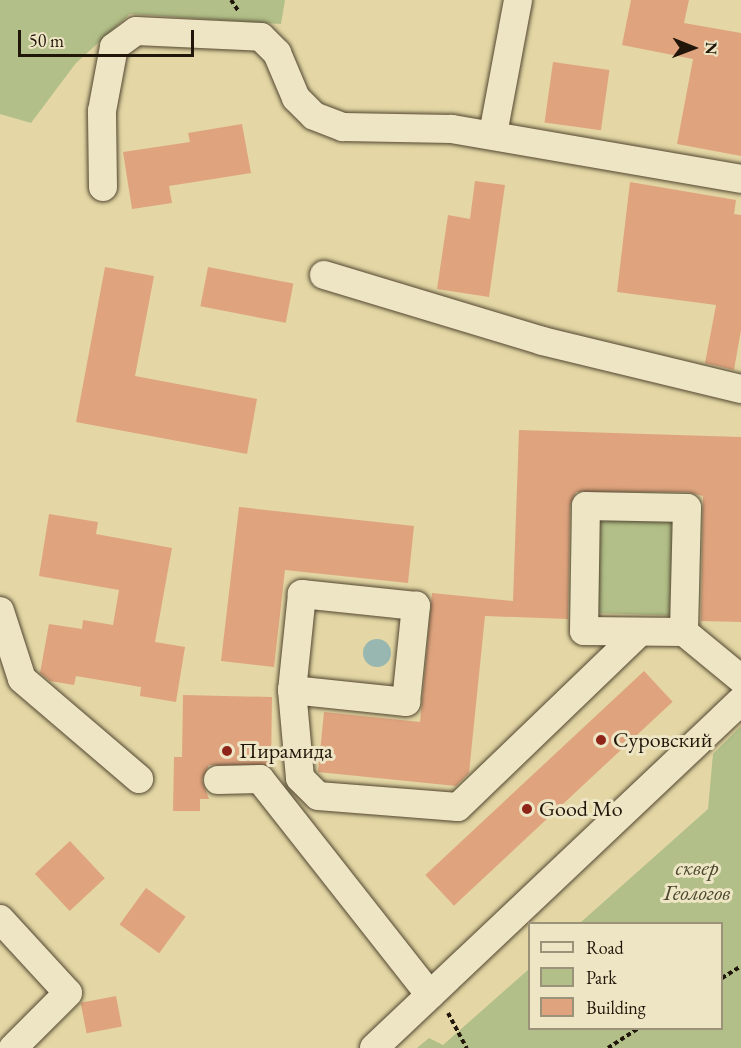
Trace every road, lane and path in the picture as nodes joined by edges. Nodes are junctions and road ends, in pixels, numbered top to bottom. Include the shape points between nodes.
1 (518, 0) edge
2 (493, 134) junction
3 (741, 179) edge
4 (103, 187) dead end
5 (324, 275) dead end
6 (741, 389) edge
7 (0, 611) edge
8 (640, 632) junction
9 (684, 632) junction
10 (741, 679) edge
11 (292, 690) junction
12 (741, 701) edge
13 (139, 779) dead end
14 (218, 780) dead end
15 (0, 920) edge
16 (741, 966) edge
17 (723, 977) edge
18 (435, 1008) junction
19 (637, 1030) edge
20 (13, 1048) edge
21 (375, 1048) edge
22 (467, 1048) edge
23 (608, 1048) edge

1 - 2 street
2 - 3 street
2 - 4 street via 342,127 314,116 296,98 277,53 261,37 136,31 114,47 102,111
5 - 6 street via 542,341
7 - 13 street via 22,679
8 - 9 street
8 - 9 street via 584,632 586,506 687,508
8 - 11 street via 458,807 318,796 300,778
9 - 10 street
11 - 11 street via 302,594 416,606 406,702
12 - 18 street
14 - 18 street via 260,779
15 - 20 street via 68,993
16 - 17 path
18 - 21 street
18 - 22 path via 448,1013
19 - 23 path

